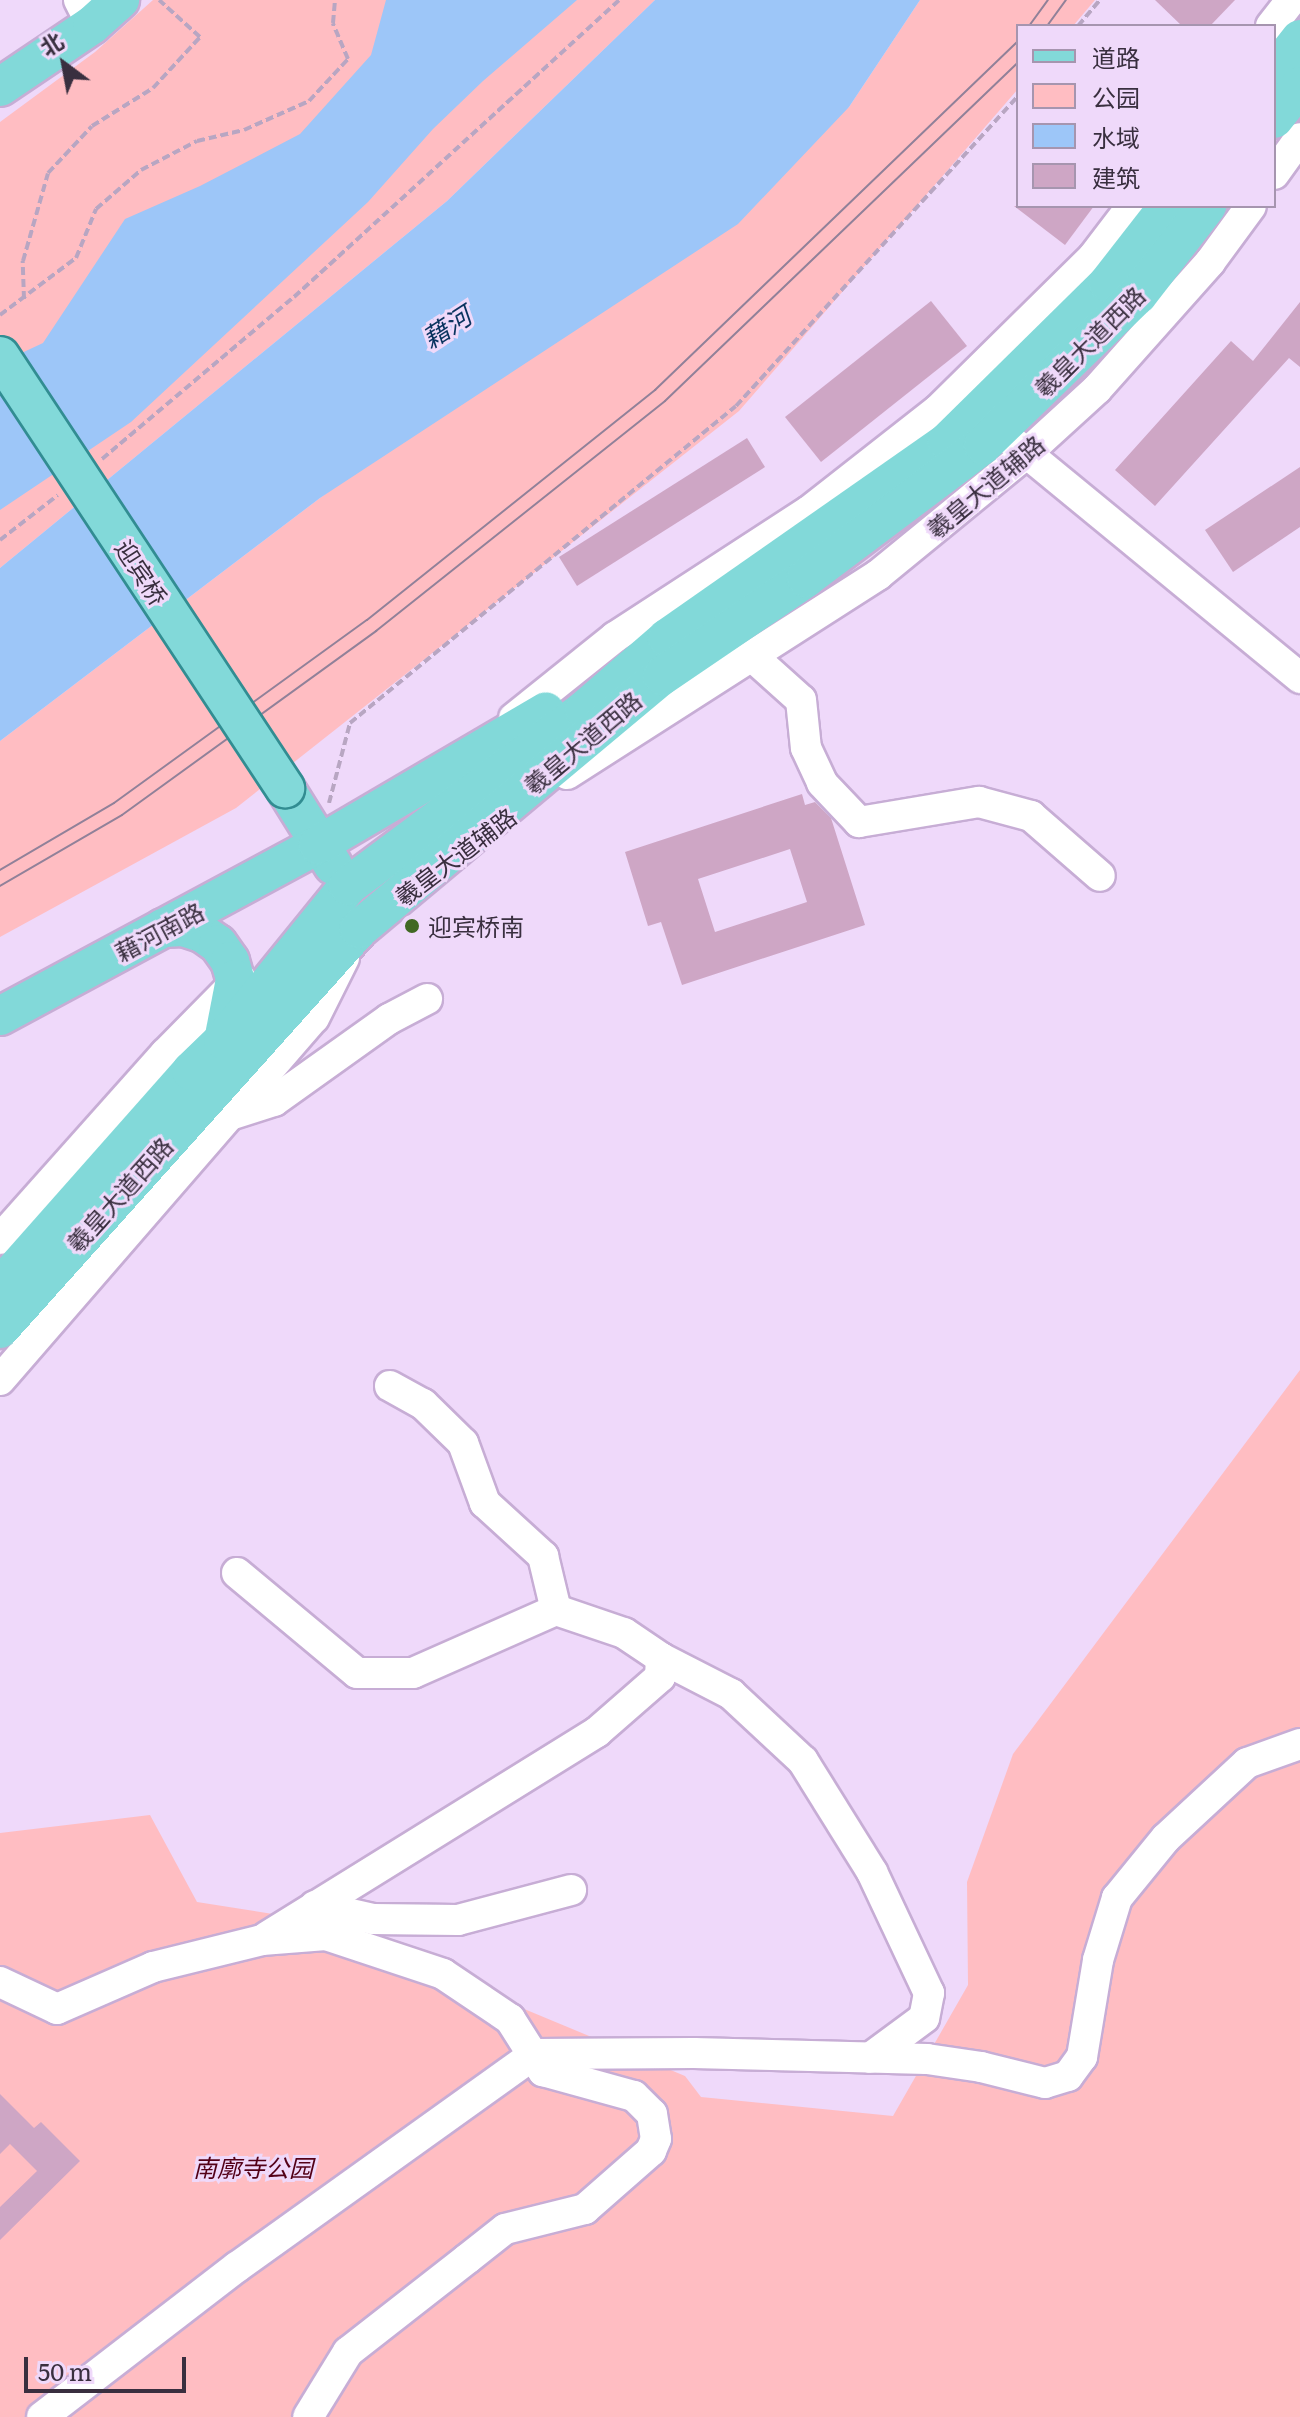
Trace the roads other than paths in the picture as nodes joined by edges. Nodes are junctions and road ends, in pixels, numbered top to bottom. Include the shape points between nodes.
1 (1291, 0) edge
2 (97, 8) edge
3 (1273, 24) edge
4 (1300, 39) edge
5 (1276, 69) edge
6 (1300, 86) edge
7 (0, 87) edge
8 (1276, 116) edge
9 (1300, 138) edge
10 (1276, 171) edge
11 (1130, 208) edge
12 (1166, 208) edge
13 (1205, 208) edge
14 (1250, 208) edge
15 (0, 356) edge
16 (1013, 442) junction
17 (667, 638) junction
18 (753, 657) junction
19 (1300, 678) edge
20 (451, 769) junction
21 (318, 845) junction
22 (1100, 876) dead end
23 (348, 886) junction
24 (163, 928) junction
25 (359, 929) junction
26 (285, 968) junction
27 (235, 979) junction
28 (427, 999) dead end
29 (0, 1016) edge
30 (223, 1040) junction
31 (218, 1107) junction
32 (0, 1239) edge
33 (0, 1287) edge
34 (0, 1329) edge
35 (0, 1380) edge
36 (390, 1386) dead end
37 (237, 1573) dead end
38 (556, 1610) junction
39 (661, 1658) junction
40 (1300, 1744) edge
41 (571, 1890) dead end
42 (315, 1906) junction
43 (262, 1940) junction
44 (0, 1982) edge
45 (535, 2054) junction
46 (870, 2058) junction
47 (42, 2417) edge
48 (308, 2417) edge

1 - 3 street
2 - 7 main road
4 - 5 main road
6 - 8 main road
9 - 10 street
11 - 20 street via 1093,257 938,410 809,511 615,637
12 - 17 main road, 羲皇大道西路 via 1108,283 947,442
13 - 16 main road, 羲皇大道西路
14 - 16 street, 羲皇大道辅路 via 1210,262 1097,389
15 - 21 main road, 迎宾桥, bridge
16 - 18 street, 羲皇大道辅路 via 878,575
16 - 19 street
16 - 25 main road, 羲皇大道西路 via 662,676
17 - 20 main road, 藉河南路
17 - 23 main road, 羲皇大道西路 via 584,710
18 - 22 street via 801,700 806,748 822,783 859,822 979,802 1031,816
18 - 25 street, 羲皇大道辅路 via 551,783
20 - 21 main road, 藉河南路
21 - 23 main road, 迎宾桥
21 - 24 main road, 藉河南路
23 - 25 main road
23 - 26 main road, 羲皇大道西路
24 - 27 main road via 183,927 218,944
24 - 29 main road, 藉河南路
25 - 31 main road, 羲皇大道西路
26 - 27 street
26 - 30 main road, 羲皇大道西路
27 - 30 main road
27 - 32 street
28 - 31 street via 389,1019 274,1101
30 - 33 main road, 羲皇大道西路
31 - 34 main road, 羲皇大道西路
31 - 35 street
36 - 38 street via 423,1404 463,1443 485,1503 543,1556
37 - 38 street via 357,1673 413,1673
38 - 39 street via 624,1633
39 - 42 street via 660,1677 597,1732
39 - 46 street via 731,1694 803,1761 872,1872 929,1993 924,2018
40 - 46 street via 1247,1763 1166,1838 1117,1898 1098,1960 1082,2057 1068,2076 1045,2083 927,2059
41 - 42 street via 458,1920 373,1919
42 - 43 street
43 - 44 street via 153,1967 57,2009
43 - 45 street via 326,1935 443,1974 510,2019
45 - 46 street
45 - 47 street via 324,2203
45 - 48 street via 543,2071 634,2096 645,2104 656,2126 651,2151 585,2209 505,2229 348,2352

